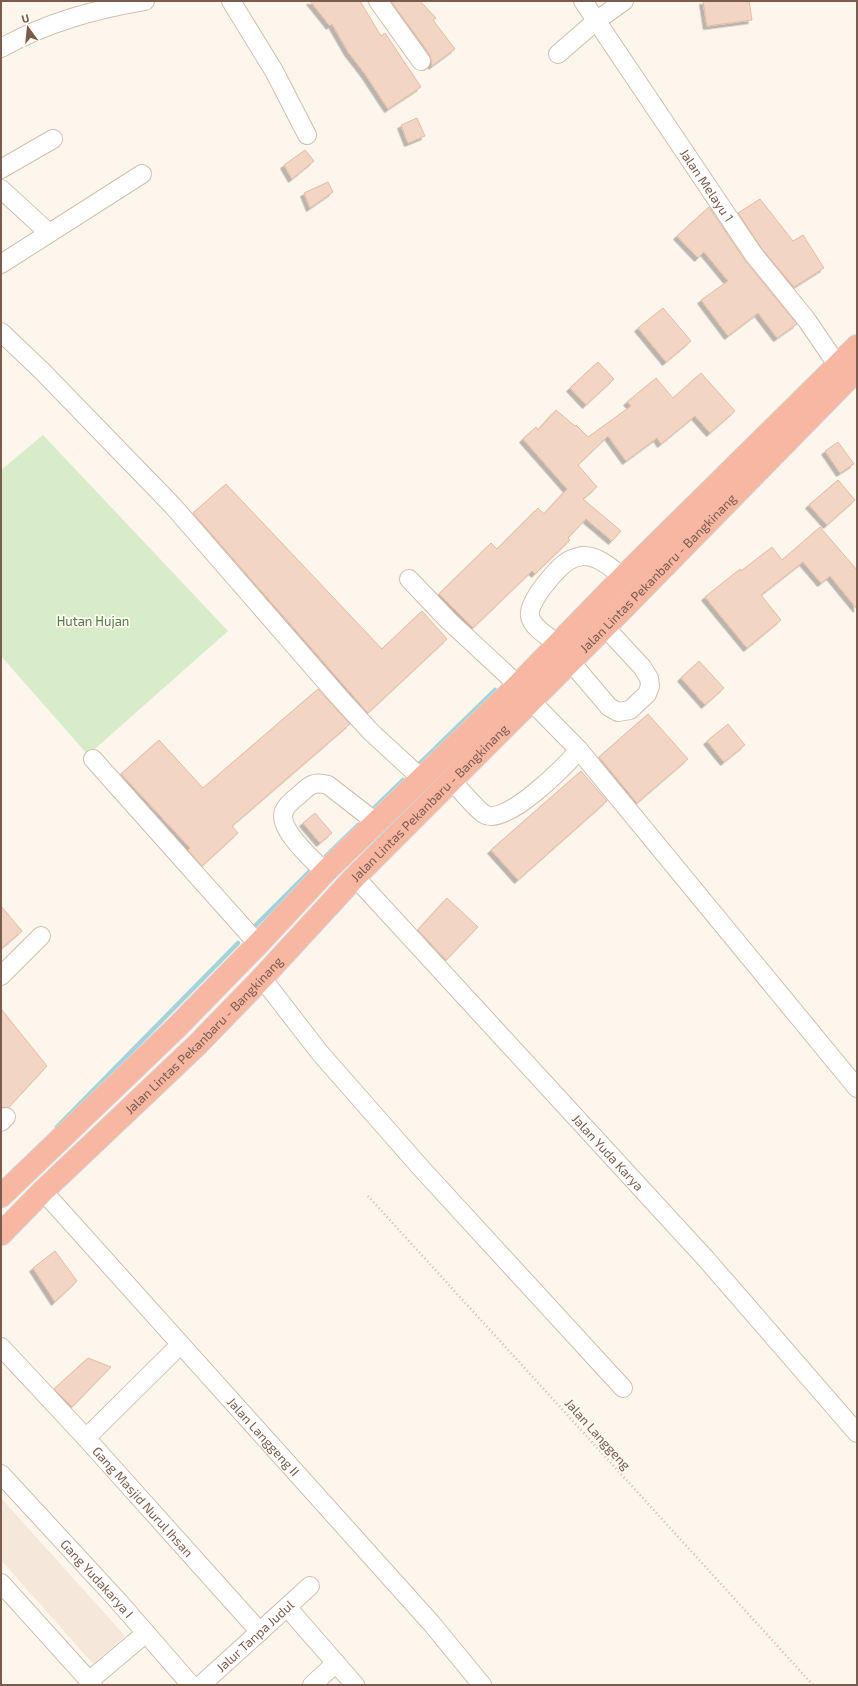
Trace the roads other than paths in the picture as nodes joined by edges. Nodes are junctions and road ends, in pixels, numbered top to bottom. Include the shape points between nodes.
1 (145, 1) edge
2 (232, 1) edge
3 (378, 1) edge
4 (583, 1) edge
5 (624, 1) edge
6 (596, 21) junction
7 (1, 48) edge
8 (558, 54) dead end
9 (421, 61) dead end
10 (307, 135) dead end
11 (53, 139) dead end
12 (1, 169) edge
13 (142, 174) dead end
14 (1, 189) edge
15 (49, 233) junction
16 (1, 264) edge
17 (1, 332) edge
18 (857, 346) edge
19 (847, 368) edge
20 (623, 577) junction
21 (409, 579) dead end
22 (605, 627) junction
23 (564, 652) junction
24 (525, 693) junction
25 (580, 750) junction
26 (93, 759) dead end
27 (422, 779) junction
28 (452, 781) junction
29 (377, 823) junction
30 (325, 872) junction
31 (355, 877) junction
32 (41, 936) dead end
33 (258, 944) junction
34 (1, 976) edge
35 (262, 978) junction
36 (178, 1027) junction
37 (198, 1044) junction
38 (857, 1088) edge
39 (4, 1188) edge
40 (42, 1191) junction
41 (1, 1234) edge
42 (180, 1345) junction
43 (1, 1347) edge
44 (623, 1388) dead end
45 (857, 1433) edge
46 (86, 1438) junction
47 (1, 1474) edge
48 (1, 1583) edge
49 (310, 1586) dead end
50 (287, 1607) junction
51 (260, 1632) junction
52 (146, 1633) junction
53 (336, 1663) junction
54 (91, 1683) edge
55 (191, 1685) edge
56 (201, 1685) edge
57 (312, 1685) edge
58 (355, 1685) edge
59 (482, 1685) edge

1 - 7 street via 108,7 64,19
2 - 10 street via 274,71
3 - 9 street
4 - 6 street, Jalan Melayu 1
5 - 6 street
6 - 8 street
6 - 19 street, Jalan Melayu 1 via 754,255
11 - 12 street
13 - 15 street
14 - 15 street
15 - 16 street
17 - 27 street via 172,506 338,697
18 - 19 highway, Jalan Lintas Pekanbaru - Bangkinang
19 - 20 highway, Jalan Lintas Pekanbaru - Bangkinang
19 - 22 highway, Jalan Lintas Pekanbaru - Bangkinang
20 - 23 highway, Jalan Lintas Pekanbaru - Bangkinang
20 - 23 street via 594,557 583,556 570,560 541,588 532,603 530,615 535,626
21 - 24 street via 463,635
22 - 23 highway, Jalan Lintas Pekanbaru - Bangkinang
22 - 23 street via 649,678 647,694 630,710 618,712 609,707
23 - 24 highway, Jalan Lintas Pekanbaru - Bangkinang
24 - 25 street
24 - 27 highway, Jalan Lintas Pekanbaru - Bangkinang
24 - 28 highway, Jalan Lintas Pekanbaru - Bangkinang
25 - 28 street via 547,783 510,810 495,817 485,815
25 - 38 street
26 - 33 street
27 - 29 highway, Jalan Lintas Pekanbaru - Bangkinang
28 - 31 highway, Jalan Lintas Pekanbaru - Bangkinang
29 - 30 highway, Jalan Lintas Pekanbaru - Bangkinang
29 - 30 street via 328,786 320,783 310,785 287,805 283,812 283,820 287,831
30 - 33 highway, Jalan Lintas Pekanbaru - Bangkinang
31 - 35 highway, Jalan Lintas Pekanbaru - Bangkinang
31 - 45 street, Jalan Yuda Karya via 706,1259
32 - 34 street
33 - 36 highway, Jalan Lintas Pekanbaru - Bangkinang
35 - 37 highway, Jalan Lintas Pekanbaru - Bangkinang
35 - 44 street via 320,1053 421,1168
36 - 37 highway
36 - 39 highway, Jalan Lintas Pekanbaru - Bangkinang
37 - 40 highway, Jalan Lintas Pekanbaru - Bangkinang
40 - 41 highway, Jalan Lintas Pekanbaru - Bangkinang
40 - 42 street, Jalan Langgeng II
42 - 46 street
42 - 59 street, Jalan Langgeng II via 432,1624
43 - 46 street, Gang Masjid Nurul Ihsan
46 - 51 street, Gang Masjid Nurul Ihsan
47 - 52 street, Gang Yudakarya I
48 - 54 street
49 - 50 street, Jalur Tanpa Judul
50 - 51 street, Jalur Tanpa Judul
50 - 53 street
51 - 56 street, Jalur Tanpa Judul
52 - 54 street
52 - 55 street, Gang Yudakarya I
53 - 57 street
53 - 58 street

